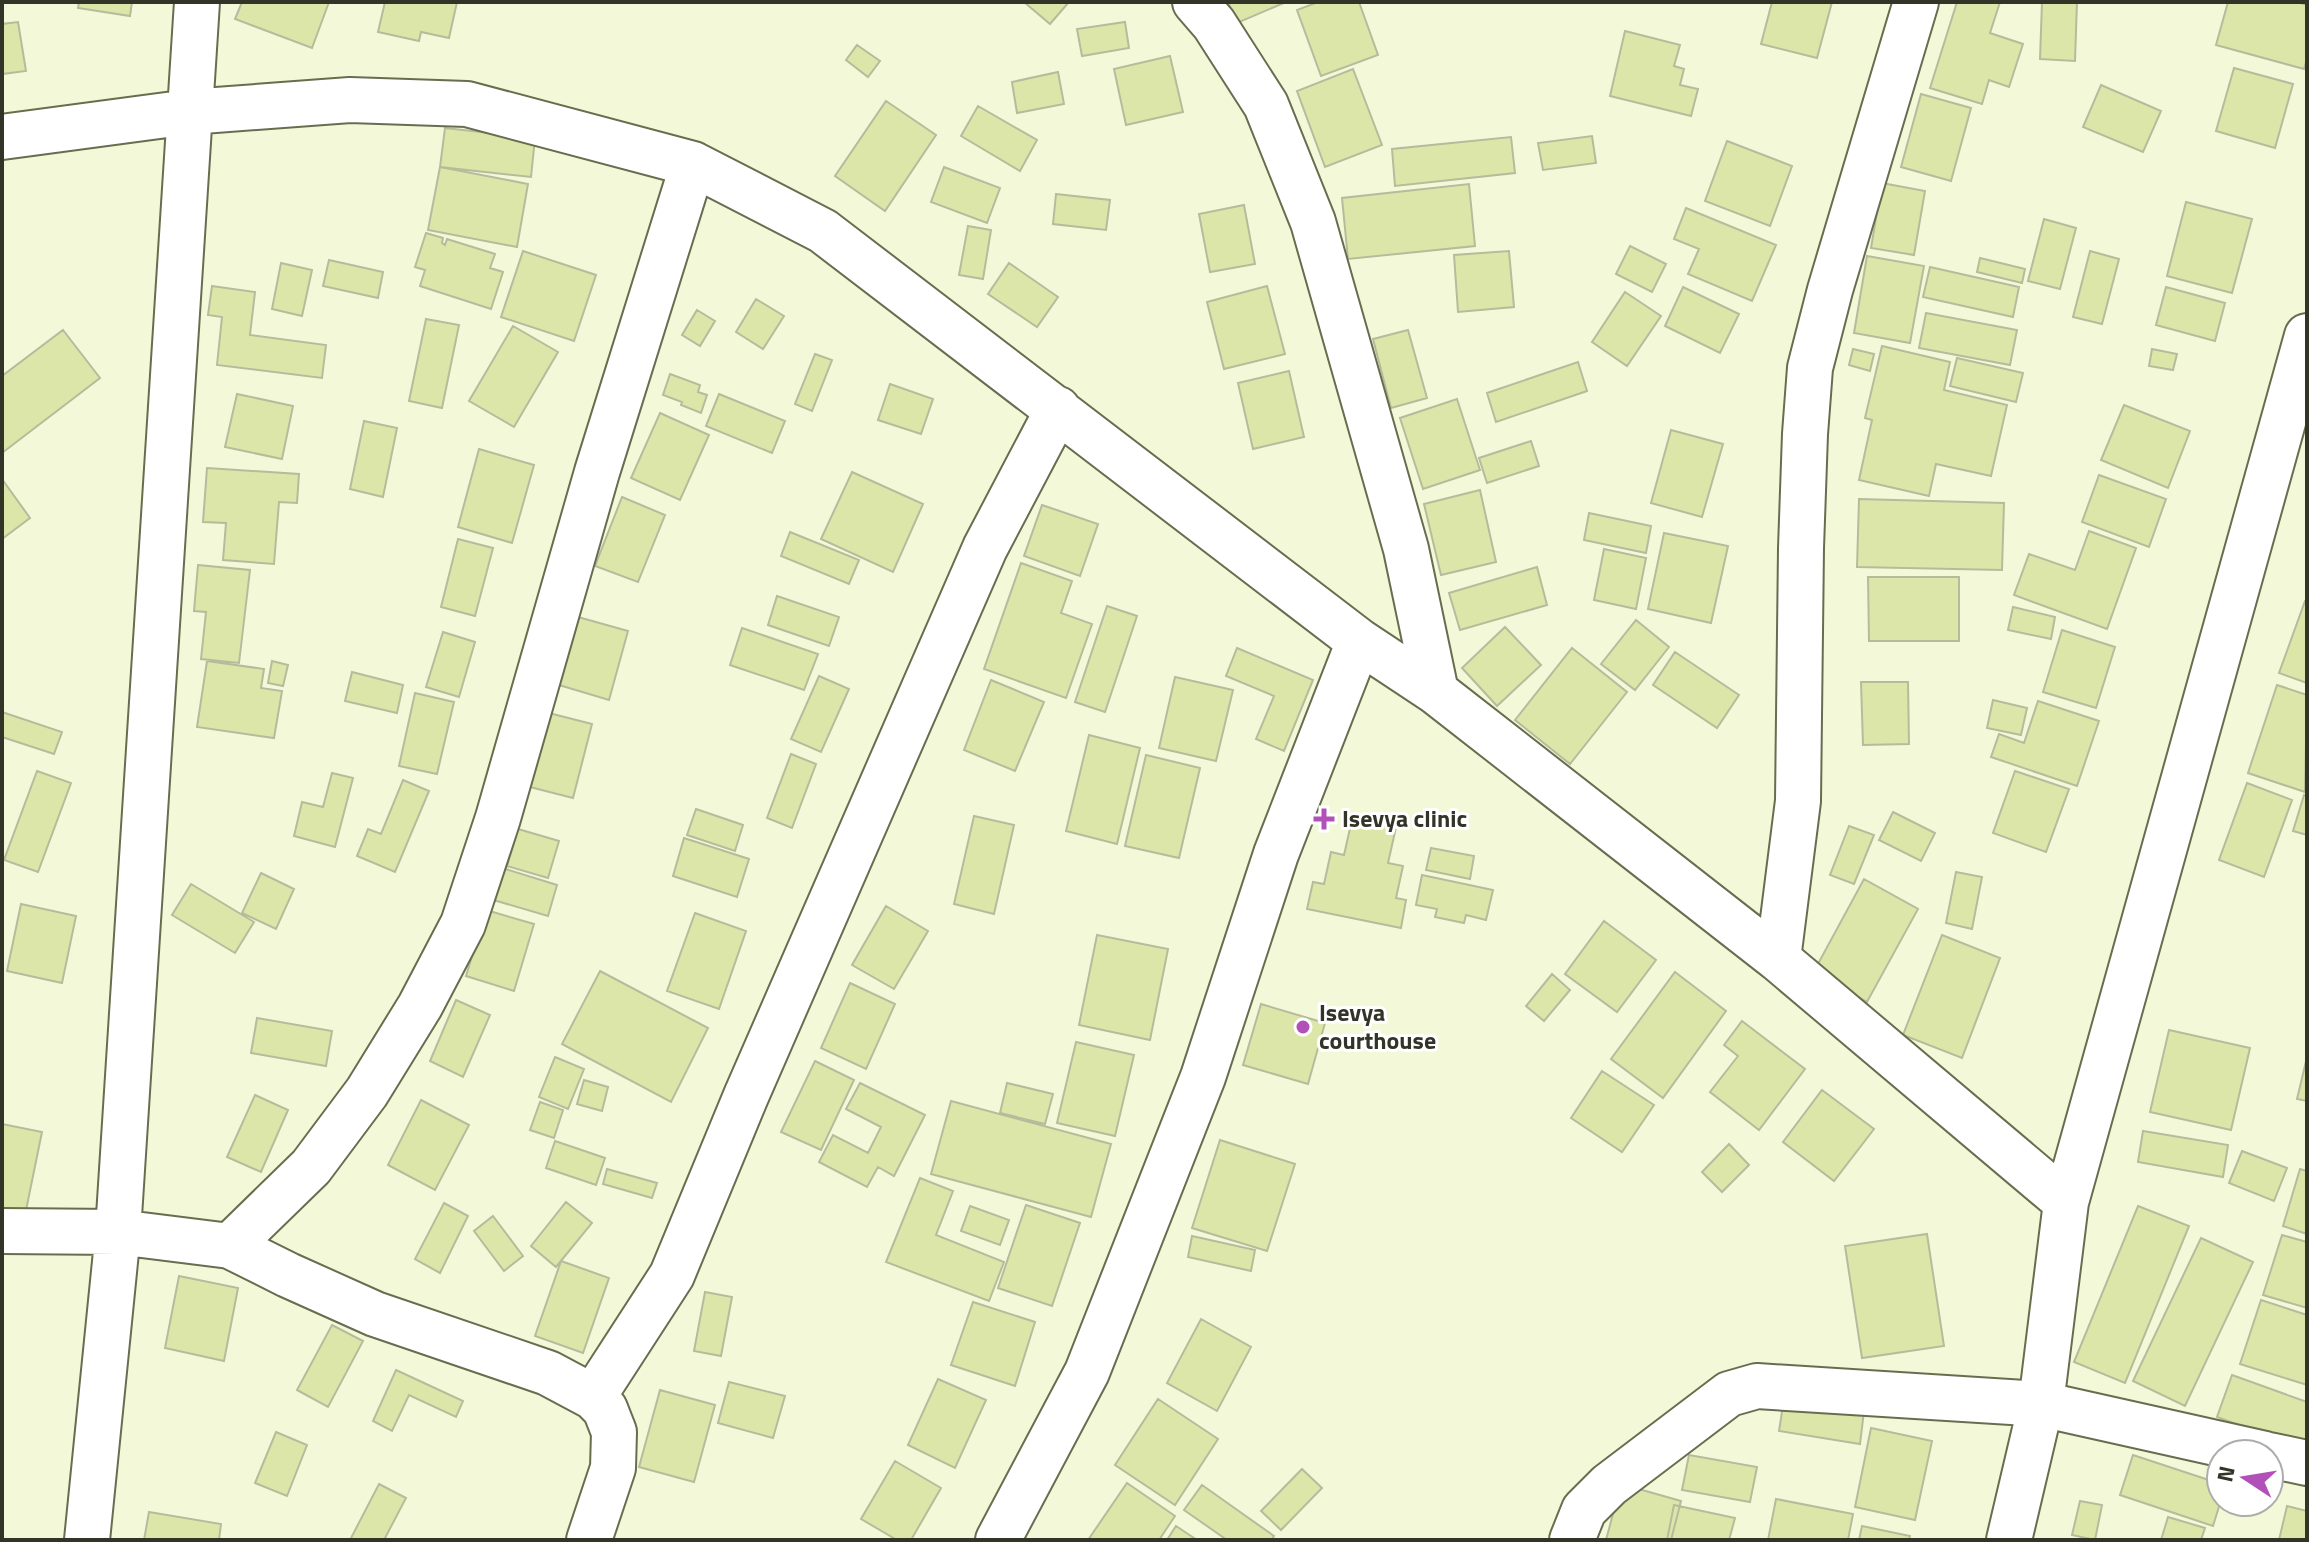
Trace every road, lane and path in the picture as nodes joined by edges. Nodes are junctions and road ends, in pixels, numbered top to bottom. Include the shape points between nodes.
1 (197, 2) edge
2 (1195, 2) edge
3 (1916, 2) edge
4 (189, 112) junction
5 (2, 137) edge
6 (693, 164) junction
7 (2307, 336) edge
8 (1058, 409) junction
9 (1359, 641) junction
10 (1436, 692) junction
11 (1778, 959) junction
12 (2066, 1202) junction
13 (2, 1231) edge
14 (118, 1232) junction
15 (230, 1246) junction
16 (593, 1397) junction
17 (2041, 1404) junction
18 (2205, 1440) edge
19 (2285, 1458) edge
20 (2307, 1463) edge
21 (87, 1540) edge
22 (589, 1540) edge
23 (998, 1540) edge
24 (1572, 1540) edge
25 (2009, 1540) edge

1 - 4 street
2 - 10 street via 1266,105 1313,222 1406,549
3 - 11 street via 1810,368 1801,548 1798,801
4 - 5 street
4 - 6 street via 350,100 467,104
4 - 14 street
6 - 8 street via 823,231
6 - 15 street via 463,924 367,1092 311,1167
7 - 12 street
8 - 9 street
8 - 16 street via 985,548 672,1275
9 - 10 street
9 - 23 street via 1276,854 1203,1077 1087,1372
10 - 11 street
11 - 12 street
12 - 17 street
13 - 14 street
14 - 15 street
14 - 21 street
15 - 16 street via 375,1314 548,1373
16 - 22 street via 605,1409 614,1432 613,1468
17 - 18 street
17 - 24 street via 1757,1386 1729,1394 1609,1485 1584,1510
17 - 25 street
19 - 20 street

